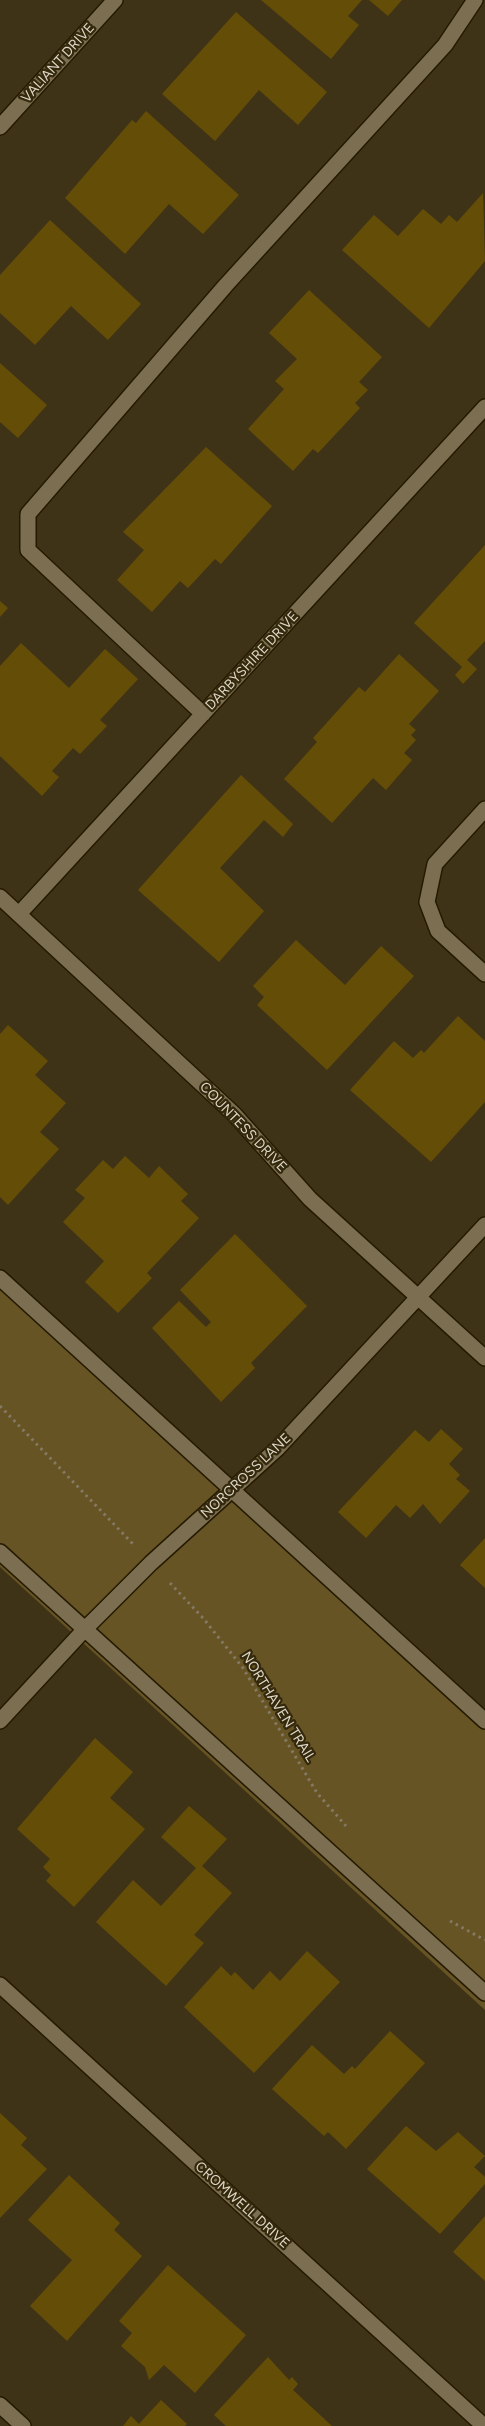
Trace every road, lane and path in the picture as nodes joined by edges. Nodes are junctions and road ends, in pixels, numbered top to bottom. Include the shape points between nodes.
1 (115, 0) edge
2 (475, 0) edge
3 (0, 127) edge
4 (485, 407) edge
5 (203, 714) junction
6 (485, 809) edge
7 (0, 897) edge
8 (19, 914) junction
9 (485, 974) edge
10 (485, 1224) edge
11 (0, 1278) edge
12 (418, 1298) junction
13 (485, 1358) edge
14 (0, 1406) edge
15 (232, 1490) junction
16 (0, 1552) edge
17 (150, 1563) junction
18 (85, 1629) junction
19 (0, 1721) edge
20 (485, 1721) edge
21 (348, 1828) dead end
22 (445, 1916) dead end
23 (485, 1940) edge
24 (0, 1985) edge
25 (485, 1993) edge
26 (0, 2405) edge
27 (23, 2426) edge
28 (484, 2426) edge

1 - 3 street, VALIANT DRIVE
2 - 5 street via 445,44 226,285 28,514 28,550
4 - 5 street, DARBYSHIRE DRIVE
5 - 8 street, DARBYSHIRE DRIVE
6 - 9 street via 435,864 427,902 438,931
7 - 8 street, COUNTESS DRIVE
8 - 12 street, COUNTESS DRIVE via 234,1114 310,1199
10 - 12 street, NORCROSS LANE
11 - 15 street
12 - 13 street, COUNTESS DRIVE
12 - 15 street, NORCROSS LANE via 278,1448
14 - 17 path, NORTHAVEN TRAIL
15 - 17 street, NORCROSS LANE
15 - 20 street
16 - 18 street
17 - 18 street, NORCROSS LANE
17 - 21 path, NORTHAVEN TRAIL via 203,1618 243,1668 317,1793
18 - 19 street, NORCROSS LANE
18 - 25 street
22 - 23 path
24 - 28 street, CROMWELL DRIVE
26 - 27 street

